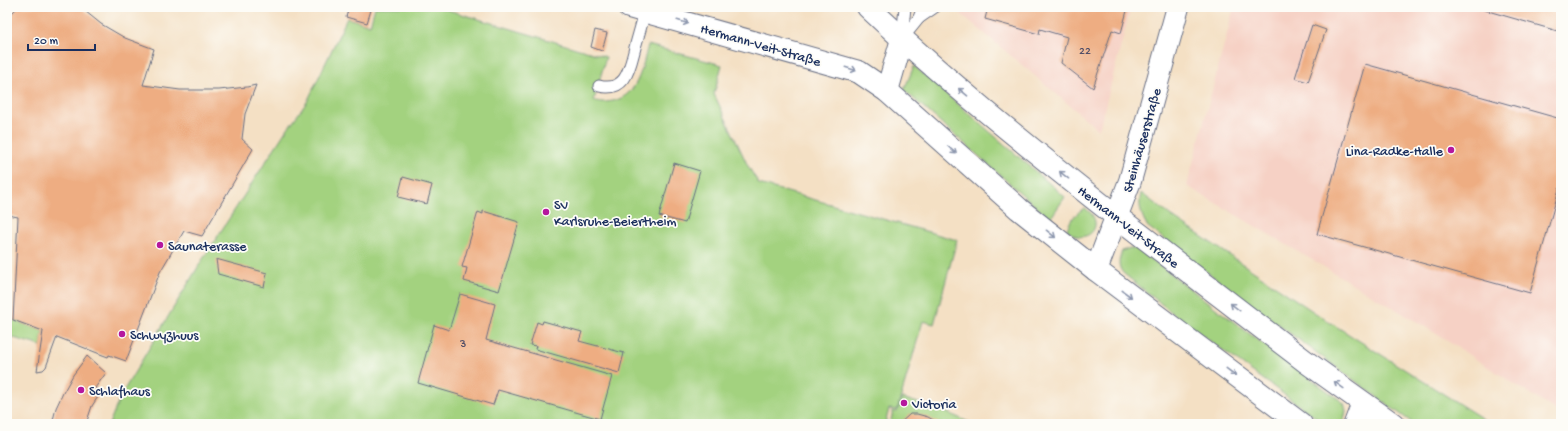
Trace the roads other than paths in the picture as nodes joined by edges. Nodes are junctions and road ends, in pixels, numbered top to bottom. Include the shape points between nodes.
1 (868, 7) edge
2 (905, 7) edge
3 (923, 7) edge
4 (935, 7) edge
5 (1178, 7) edge
6 (637, 9) edge
7 (919, 18) junction
8 (902, 40) junction
9 (599, 86) dead end
10 (887, 92) junction
11 (1116, 216) junction
12 (1096, 270) junction
13 (1363, 403) junction
14 (1301, 424) edge
15 (1355, 424) edge
16 (1393, 424) edge

1 - 8 street, Hermann-Veit-Straße
2 - 8 lane
3 - 7 lane
4 - 7 lane
5 - 11 street, Steinhäuserstraße via 1133,171
6 - 9 lane via 629,72 616,86
6 -> 10 street, Hermann-Veit-Straße via 858,72
7 - 8 lane
8 - 10 street
11 -> 8 street, Hermann-Veit-Straße via 1026,145
10 -> 12 street, Hermann-Veit-Straße via 1019,209
11 - 12 street, Steinhäuserstraße
13 -> 11 street, Hermann-Veit-Straße
12 -> 14 street, Hermann-Veit-Straße
13 - 15 street
13 - 16 street, Hermann-Veit-Straße

